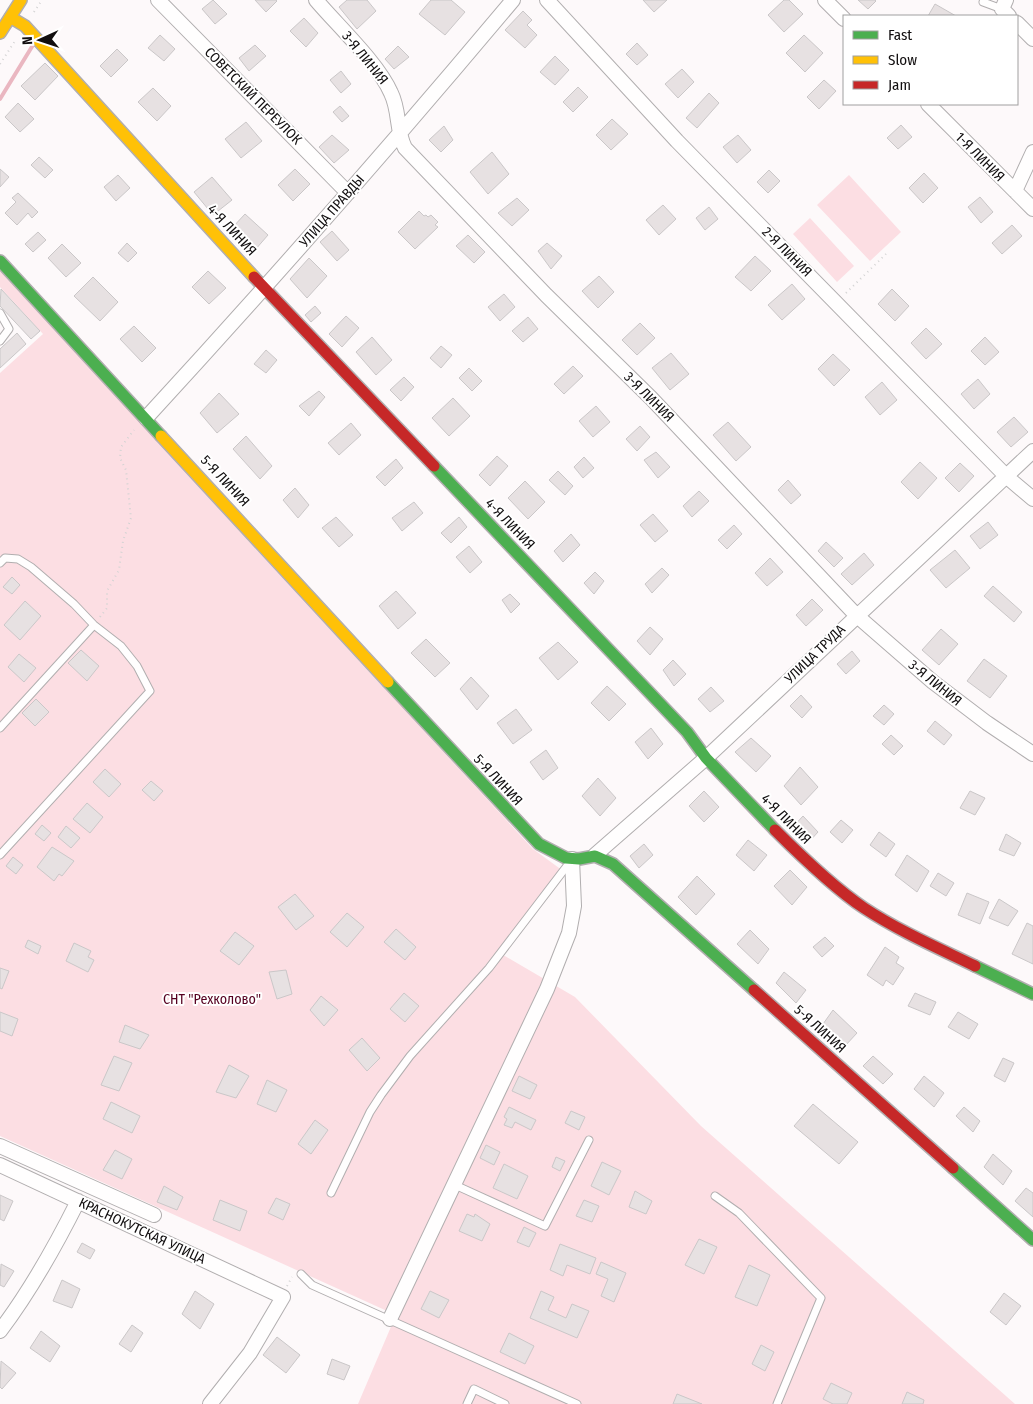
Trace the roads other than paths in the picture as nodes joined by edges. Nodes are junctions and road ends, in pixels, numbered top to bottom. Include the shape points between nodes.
1 (21, 0) edge
2 (158, 0) edge
3 (316, 0) edge
4 (513, 0) edge
5 (547, 0) edge
6 (825, 0) edge
7 (983, 2) dead end
8 (1006, 9) edge
9 (10, 17) junction
10 (843, 18) edge
11 (1018, 25) edge
12 (0, 33) edge
13 (1033, 39) edge
14 (929, 105) edge
15 (399, 136) junction
16 (1033, 152) edge
17 (1014, 191) junction
18 (348, 193) junction
19 (1033, 209) edge
20 (0, 261) edge
21 (265, 288) junction
22 (0, 313) edge
23 (0, 341) edge
24 (146, 418) junction
25 (1033, 451) edge
26 (1007, 477) junction
27 (1033, 499) edge
28 (0, 563) edge
29 (856, 615) junction
30 (94, 625) junction
31 (0, 728) edge
32 (1033, 754) edge
33 (706, 758) junction
34 (0, 855) edge
35 (595, 855) junction
36 (572, 859) junction
37 (1033, 994) edge
38 (588, 1140) dead end
39 (0, 1146) edge
40 (0, 1165) edge
41 (455, 1185) junction
42 (331, 1193) dead end
43 (716, 1196) dead end
44 (78, 1201) junction
45 (154, 1215) dead end
46 (1033, 1240) edge
47 (301, 1274) road end
48 (390, 1319) junction
49 (0, 1331) edge
50 (210, 1404) edge
51 (467, 1404) edge
52 (505, 1404) edge
53 (577, 1404) edge
54 (777, 1404) edge

1 - 9 street
2 - 18 street, СОВЕТСКИЙ ПЕРЕУЛОК
3 - 15 street, 3-Я ЛИНИЯ via 386,81 397,111
4 - 15 street, УЛИЦА ПРАВДЫ
5 - 26 street, 2-Я ЛИНИЯ via 677,140
6 - 10 street
7 - 8 lane
9 - 12 street
9 - 21 street, 4-Я ЛИНИЯ via 25,26
11 - 13 street
14 - 17 street, 1-Я ЛИНИЯ
15 - 18 street, УЛИЦА ПРАВДЫ
15 - 29 street, 3-Я ЛИНИЯ via 405,148 546,295 651,398
16 - 17 street
17 - 19 street, 1-Я ЛИНИЯ
18 - 21 street, УЛИЦА ПРАВДЫ
20 - 24 street, 5-Я ЛИНИЯ
21 - 24 street, УЛИЦА ПРАВДЫ
21 - 33 street, 4-Я ЛИНИЯ via 687,732
22 - 23 lane via 10,329
24 - 36 street, 5-Я ЛИНИЯ via 530,836 544,848
25 - 26 street, УЛИЦА ТРУДА
26 - 27 street, 2-Я ЛИНИЯ
26 - 29 street, УЛИЦА ТРУДА
28 - 30 lane via 5,558 18,559 74,604
29 - 32 street, 3-Я ЛИНИЯ via 933,682
29 - 33 street, УЛИЦА ТРУДА
30 - 31 lane
30 - 34 lane via 121,646 137,666 150,691
33 - 35 street, УЛИЦА ТРУДА
33 - 37 street, 4-Я ЛИНИЯ via 795,850 863,907 916,938
35 - 36 street
35 - 46 street, 5-Я ЛИНИЯ via 613,864
36 - 41 street via 574,906 570,933
36 - 42 lane via 489,968 410,1056 387,1087 370,1112
38 - 41 lane via 545,1226
39 - 45 street, КРАСНОКУТСКАЯ УЛИЦА
40 - 44 street, КРАСНОКУТСКАЯ УЛИЦА
41 - 48 street
43 - 54 lane via 739,1213 821,1298
44 - 49 street via 45,1266
44 - 50 street, КРАСНОКУТСКАЯ УЛИЦА via 283,1297 250,1354
47 - 48 lane via 312,1285
48 - 53 lane
51 - 52 lane via 474,1389

